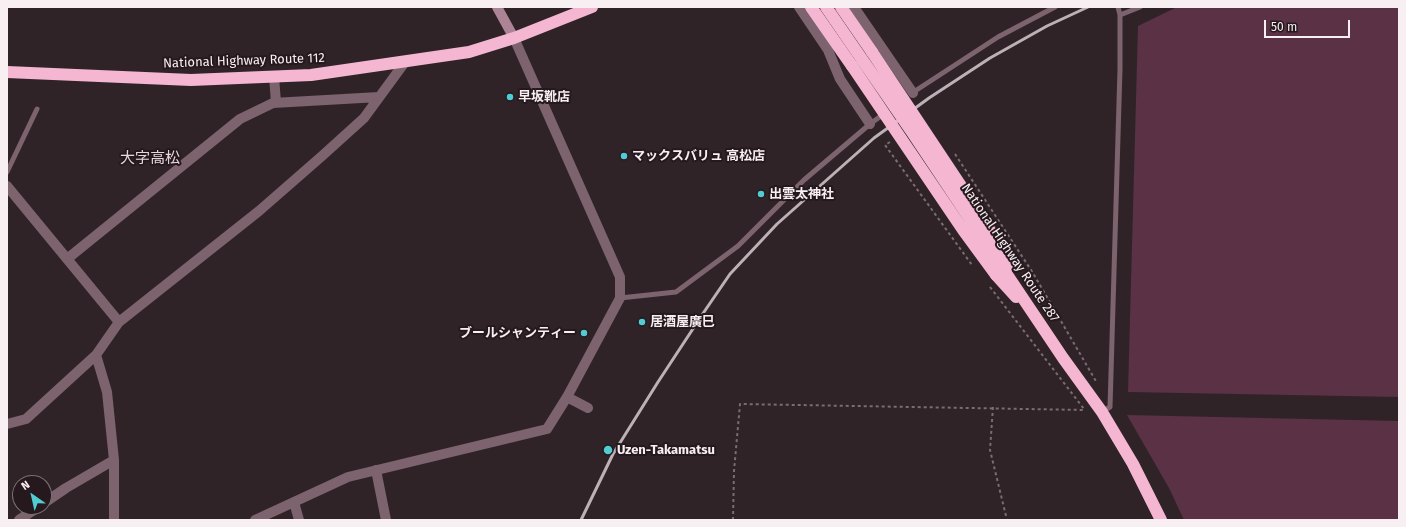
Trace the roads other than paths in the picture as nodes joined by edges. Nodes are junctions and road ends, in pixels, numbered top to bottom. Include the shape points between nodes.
1 (497, 7) edge
2 (592, 7) edge
3 (799, 7) edge
4 (811, 7) edge
5 (826, 7) edge
6 (841, 7) edge
7 (854, 7) edge
8 (1055, 7) edge
9 (1118, 7) edge
10 (1140, 7) edge
11 (1120, 15) junction
12 (514, 38) junction
13 (405, 62) junction
14 (7, 72) edge
15 (274, 76) junction
16 (913, 93) junction
17 (379, 97) junction
18 (276, 103) junction
19 (37, 109) dead end
20 (870, 124) junction
21 (7, 172) edge
22 (7, 187) edge
23 (67, 259) junction
24 (1004, 270) junction
25 (620, 298) junction
26 (119, 322) junction
27 (96, 355) junction
28 (567, 397) junction
29 (588, 408) dead end
30 (1102, 412) junction
31 (7, 424) edge
32 (114, 460) junction
33 (376, 470) junction
34 (52, 498) edge
35 (294, 502) junction
36 (114, 520) edge
37 (255, 520) edge
38 (299, 520) edge
39 (386, 520) edge
40 (1161, 520) edge

1 - 12 street
2 - 12 highway, National Highway Route 112
3 - 20 street via 828,50 840,79
4 - 24 highway, bridge via 963,230
5 - 24 highway, National Highway Route 287, bridge
6 - 24 highway, bridge via 981,216
7 - 16 street
8 - 16 lane via 998,38
9 - 11 lane
10 - 11 lane
11 - 30 lane via 1110,407
12 - 13 highway, National Highway Route 112 via 469,52
12 - 25 street via 620,277
13 - 15 highway, National Highway Route 112 via 311,75
13 - 17 street
14 - 15 highway, National Highway Route 112 via 191,80
15 - 18 street
16 - 20 lane
17 - 18 street
17 - 26 street via 364,118 259,211
18 - 23 street via 240,119
19 - 21 lane
20 - 25 lane via 804,180 738,246 676,292
22 - 23 street
23 - 26 street
24 - 30 highway, National Highway Route 287
25 - 28 street
26 - 27 street
27 - 31 street via 26,419
27 - 32 street via 107,392
28 - 29 street
28 - 33 street via 547,429
30 - 40 highway, National Highway Route 287 via 1133,464
32 - 34 street
32 - 36 street
33 - 35 street via 348,477
33 - 39 street
35 - 37 street
35 - 38 street

